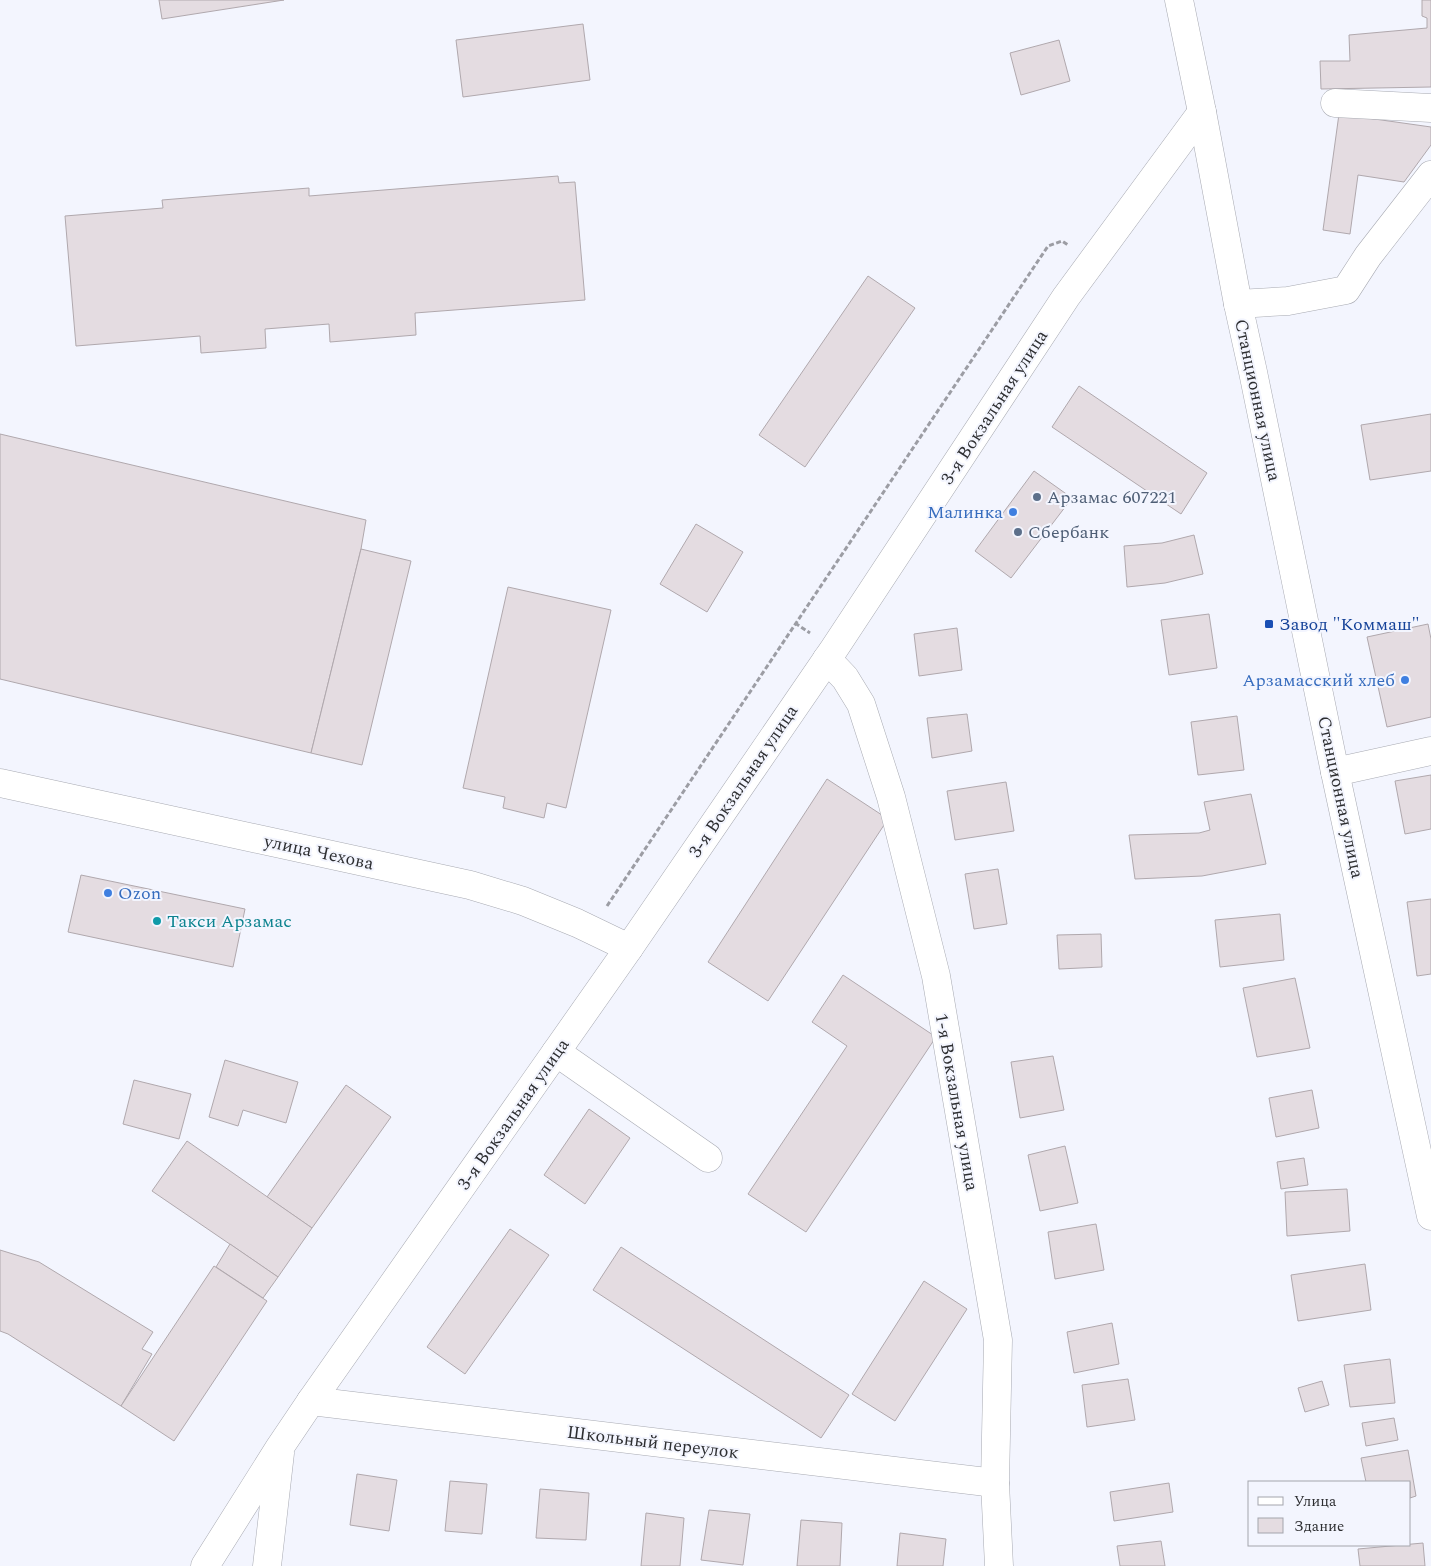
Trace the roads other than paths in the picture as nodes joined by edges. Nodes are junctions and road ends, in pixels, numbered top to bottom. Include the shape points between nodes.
1 (1179, 0) edge
2 (1335, 103) dead end
3 (1431, 108) edge
4 (1202, 112) junction
5 (1431, 174) edge
6 (1238, 304) junction
7 (827, 659) junction
8 (1431, 751) edge
9 (1335, 772) junction
10 (0, 783) edge
11 (629, 948) junction
12 (556, 1052) junction
13 (1422, 1131) edge
14 (708, 1158) dead end
15 (1431, 1216) edge
16 (311, 1402) junction
17 (280, 1447) junction
18 (995, 1483) junction
19 (205, 1566) edge
20 (267, 1566) edge
21 (999, 1566) edge

1 - 4 street, Станционная улица
2 - 3 street
4 - 6 street, Станционная улица
4 - 7 street, 3-я Вокзальная улица via 1061,305
5 - 6 street via 1346,290 1288,301
6 - 9 street, Станционная улица
7 - 11 street, 3-я Вокзальная улица
7 - 18 street, 1-я Вокзальная улица via 845,678 862,704 892,797 936,976 998,1340
8 - 9 street
9 - 13 street, Станционная улица
10 - 11 street, улица Чехова via 470,885 522,901
11 - 12 street, 3-я Вокзальная улица
12 - 14 street
12 - 16 street, 3-я Вокзальная улица
13 - 15 street, Станционная улица
16 - 17 street, 3-я Вокзальная улица
16 - 18 street, Школьный переулок
17 - 19 street, 3-я Вокзальная улица
17 - 20 street, 3-я Вокзальная улица
18 - 21 street, 1-я Вокзальная улица

